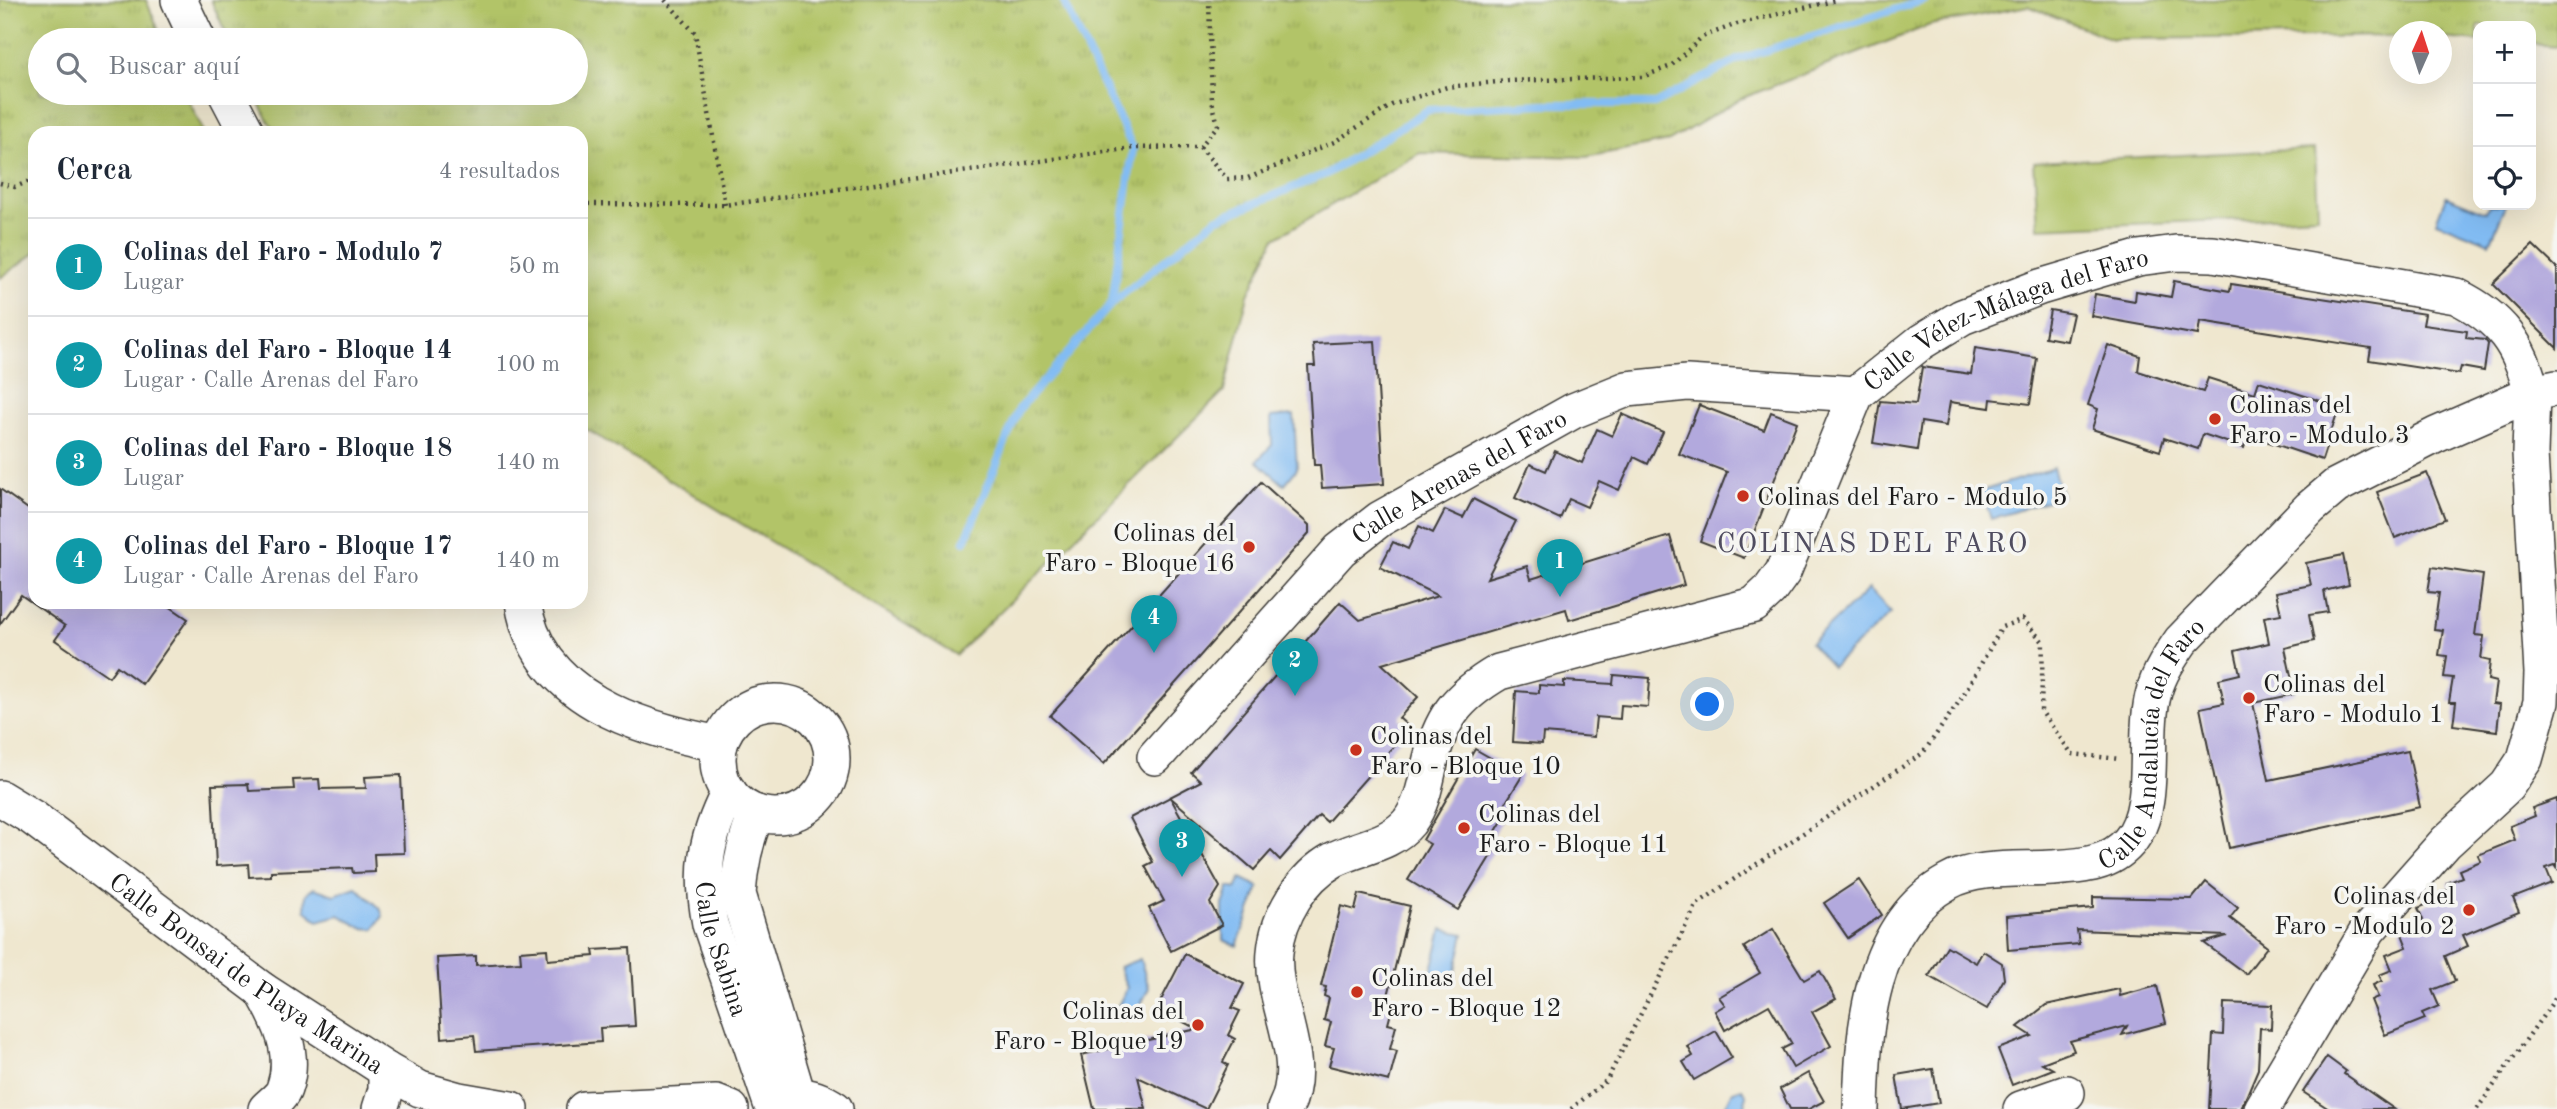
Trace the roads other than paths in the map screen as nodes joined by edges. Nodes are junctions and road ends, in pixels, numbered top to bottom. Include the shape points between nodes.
1 (179, 0) edge
2 (192, 28) edge
3 (232, 105) edge
4 (243, 126) edge
5 (2544, 391) edge
6 (1856, 394) junction
7 (524, 609) edge
8 (720, 744) junction
9 (1155, 757) dead end
10 (729, 792) junction
11 (0, 798) edge
12 (757, 813) junction
13 (262, 990) junction
14 (341, 1039) junction
15 (386, 1070) junction
16 (283, 1092) edge
17 (2067, 1093) dead end
18 (777, 1103) edge
19 (380, 1109) edge
20 (511, 1109) edge
21 (584, 1109) edge
22 (731, 1109) edge
23 (835, 1109) edge
24 (1286, 1109) edge
25 (1861, 1109) edge
26 (2021, 1109) edge
27 (2262, 1109) edge

1 - 2 street
3 - 4 street
5 - 6 street, Calle Vélez-Málaga del Faro via 2485,310 2456,296 2213,254 2176,253 2138,258 2040,287 1962,317 1921,342
5 - 25 street, Calle Andalucía del Faro via 2436,435 2336,486 2181,641 2154,692 2140,823 2115,855 2092,865 1976,874 1949,881 1926,897 1896,934 1867,1011
5 - 27 street, Calle Vélez-Málaga del Faro via 2530,453 2541,702 2525,759 2507,786 2446,842 2368,930
6 - 9 street, Calle Arenas del Faro via 1687,383 1627,389 1573,411 1380,519 1340,550
6 - 24 street, Calle Vélez-Málaga del Faro via 1783,572 1754,605 1499,672 1474,687 1445,719 1435,738 1422,795 1408,823 1392,836 1333,860 1310,877 1293,899 1275,951 1275,976 1292,1044 1293,1078
7 - 8 street via 548,663 582,694 619,717 664,734
8 - 10 street via 718,762
8 - 12 street via 729,725 760,704 796,706 823,729 831,745 832,763 820,796 788,815
10 - 12 street
10 - 18 street, Calle Sabina via 713,824 704,860 704,894 709,924
11 - 13 street, Calle Bonsai de Playa Marina
12 - 18 street, Calle Sabina via 740,862 738,894
13 - 14 street, Calle Bonsai de Playa Marina
13 - 16 street via 283,1027
14 - 15 street, Calle Bonsai de Playa Marina
14 - 16 street via 310,1044
15 - 19 street
15 - 20 street, Calle Bonsai de Playa Marina via 420,1089
17 - 26 street
18 - 23 street via 822,1101
21 - 22 street via 716,1103

